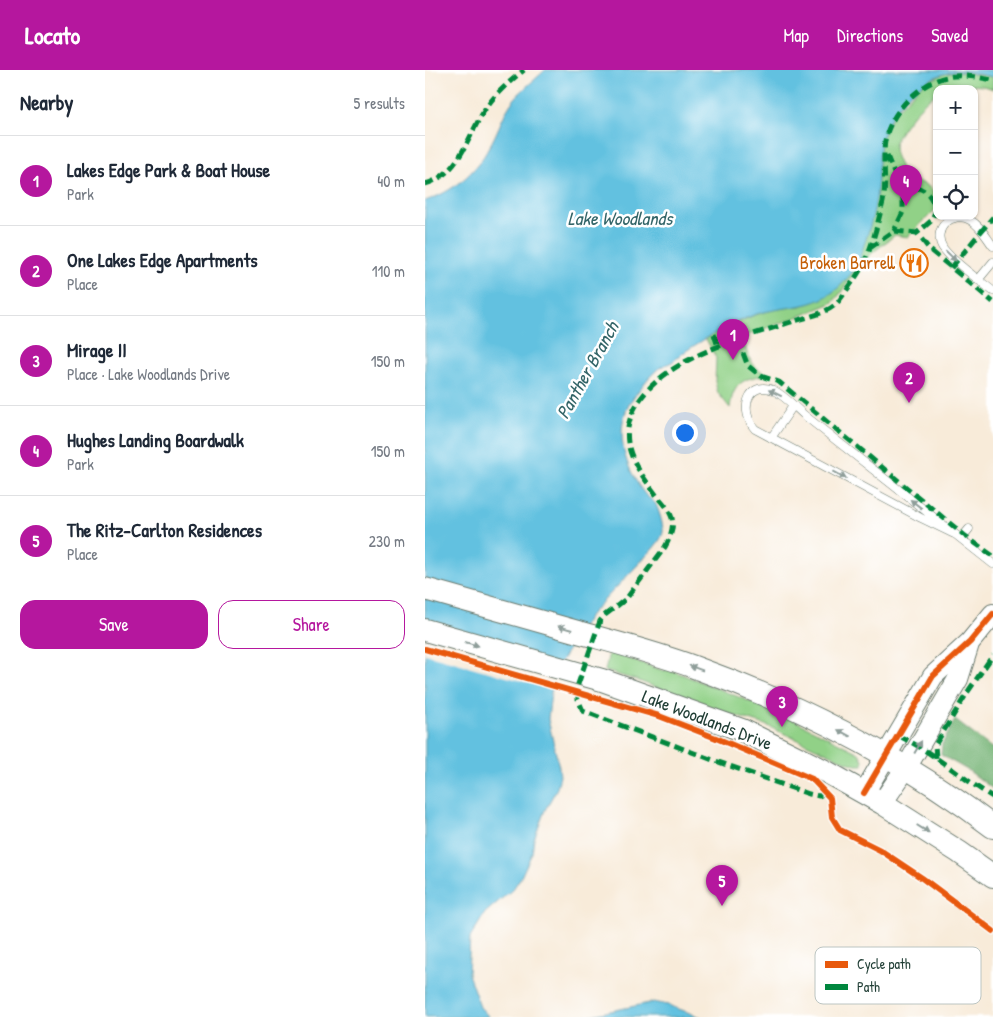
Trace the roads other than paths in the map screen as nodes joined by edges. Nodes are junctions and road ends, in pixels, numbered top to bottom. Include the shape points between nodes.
1 (993, 246) edge
2 (993, 262) edge
3 (978, 280) junction
4 (993, 291) edge
5 (793, 406) junction
6 (771, 438) junction
7 (969, 528) dead end
8 (954, 534) junction
9 (964, 541) junction
10 (993, 564) edge
11 (425, 589) edge
12 (993, 614) edge
13 (425, 630) edge
14 (897, 762) junction
15 (873, 798) junction
16 (993, 827) edge
17 (993, 876) edge

1 -> 3 lane via 970,220 951,218 942,227 939,238 943,248
2 - 3 lane
3 - 4 lane
5 - 6 lane
5 -> 6 lane via 772,390 763,388 748,398 746,415 749,422
8 -> 5 lane
6 -> 8 lane
7 - 9 lane
8 - 9 lane
9 - 10 lane
14 -> 11 main road via 837,730 693,666
12 - 14 street via 969,642 958,679
13 -> 15 main road, Lake Woodlands Drive via 602,680 742,730 825,770
14 - 15 street
14 - 16 main road
15 -> 17 main road, Lake Woodlands Drive

